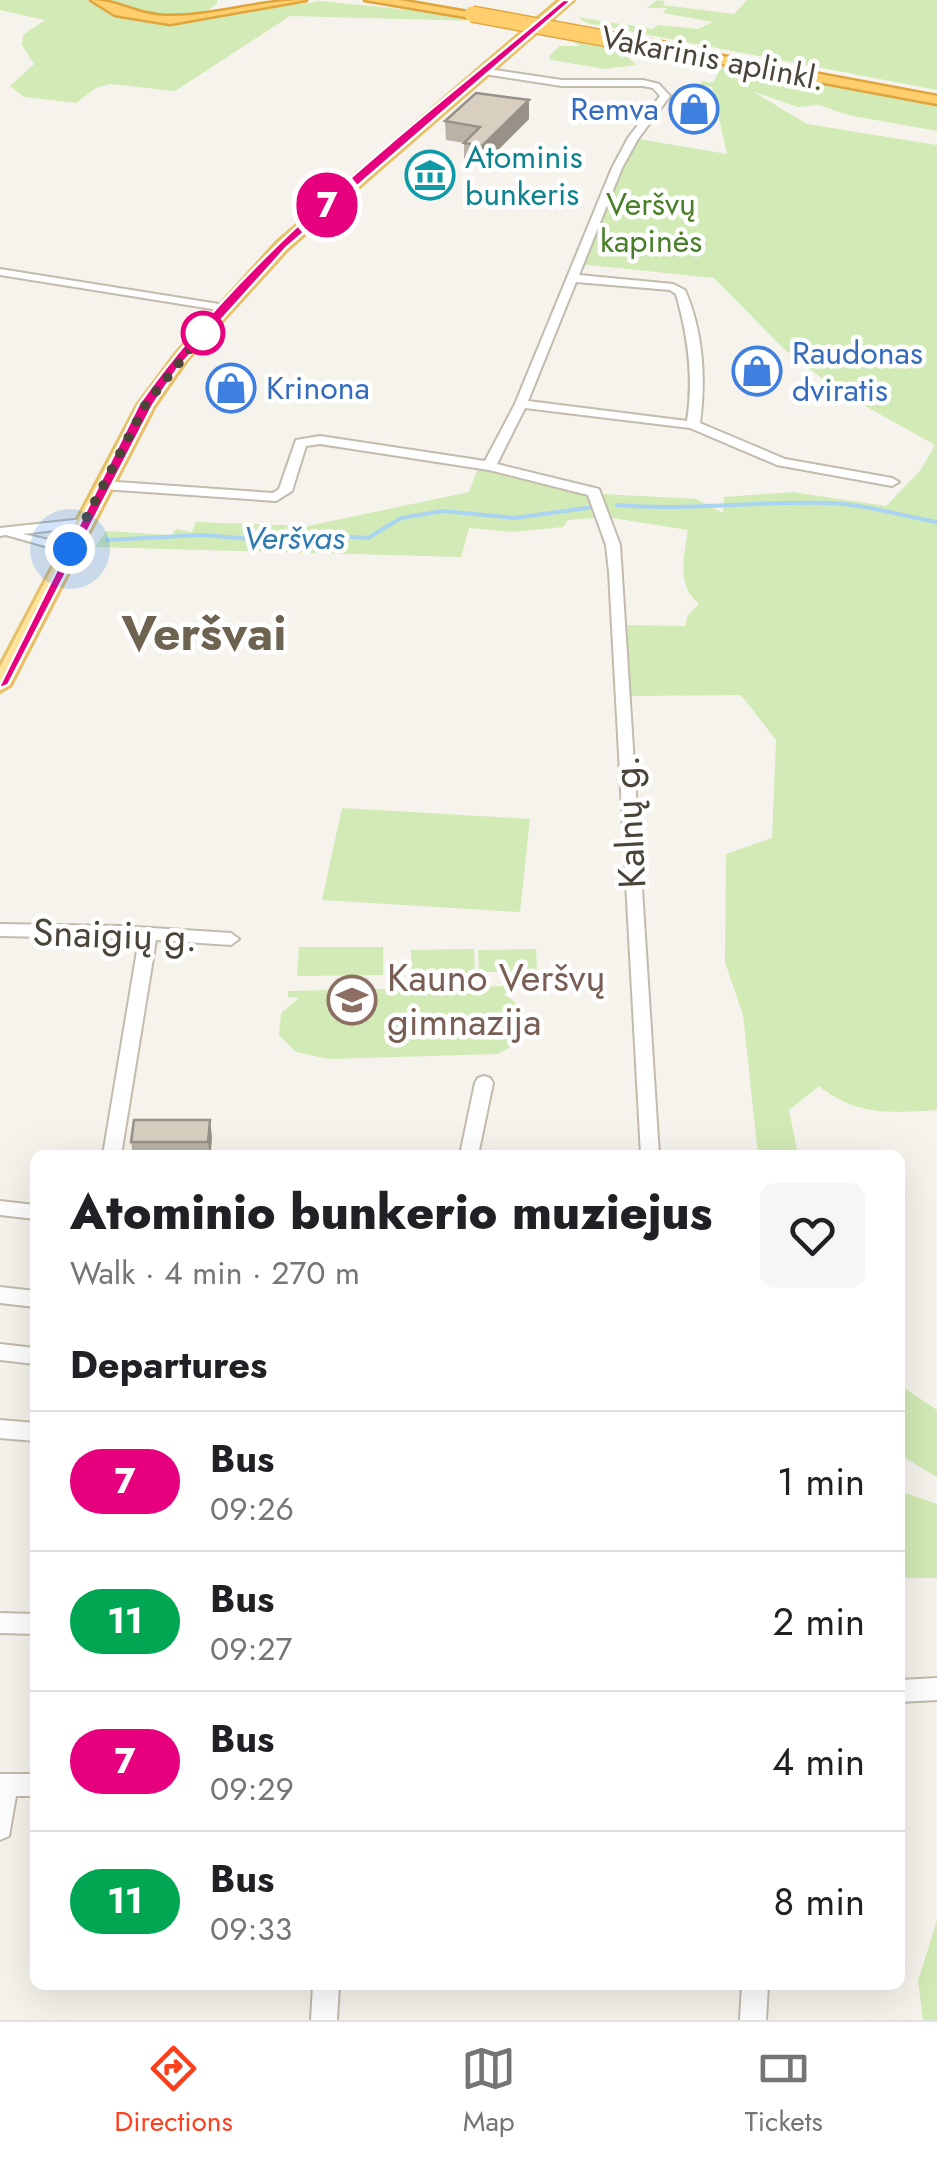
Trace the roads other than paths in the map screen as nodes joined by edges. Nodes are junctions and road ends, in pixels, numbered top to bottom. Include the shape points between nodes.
1 (96, 0) edge
2 (222, 0) edge
3 (300, 0) edge
4 (371, 0) edge
5 (424, 0) edge
6 (546, 0) edge
7 (567, 0) edge
8 (475, 11) junction
9 (183, 18) junction
10 (481, 71) junction
11 (937, 97) edge
12 (0, 272) edge
13 (574, 278) junction
14 (225, 308) junction
15 (520, 404) junction
16 (693, 426) junction
17 (490, 466) junction
18 (892, 482) dead end
19 (103, 485) junction
20 (83, 523) junction
21 (4, 533) edge
22 (70, 549) junction
23 (0, 685) edge
24 (0, 930) edge
25 (148, 935) junction
26 (231, 939) dead end
27 (484, 1083) dead end
28 (113, 1150) edge
29 (470, 1150) edge
30 (650, 1150) edge
31 (0, 1208) edge
32 (30, 1211) edge
33 (0, 1295) edge
34 (30, 1298) edge
35 (0, 1352) edge
36 (30, 1355) edge
37 (0, 1429) edge
38 (30, 1432) edge
39 (0, 1623) edge
40 (30, 1624) edge
41 (937, 1689) edge
42 (905, 1692) edge
43 (3, 1786) edge
44 (30, 1786) edge
45 (0, 1828) edge
46 (326, 1990) edge
47 (755, 1990) edge
48 (324, 2020) edge
49 (754, 2020) edge

1 - 9 highway via 131,15
2 - 9 highway via 213,11
3 - 9 highway
4 - 8 highway, Vakarinis aplinkl.
5 - 8 highway, Vakarinis aplinkl.
6 - 10 main road
7 - 10 main road
8 - 11 highway, Vakarinis aplinkl., bridge
10 - 13 street via 562,83 628,82 664,92 618,165
10 - 14 main road via 282,246
12 - 14 street
13 - 15 street
13 - 16 street via 680,292 700,392
14 - 19 main road via 156,390
15 - 16 street
15 - 17 street
16 - 18 street via 782,462
17 - 19 street via 312,440 301,443 288,484 276,497
17 - 30 street, Kalnų g. via 594,492 612,545
19 - 20 main road
20 - 21 street
20 - 22 main road
21 - 22 street
22 - 23 main road
24 - 25 street, Snaigių g.
25 - 26 street, Snaigių g.
25 - 28 street
27 - 29 street
31 - 32 street
33 - 34 street
35 - 36 street
37 - 38 street
39 - 40 street
41 - 42 street
43 - 44 street
43 - 45 street
46 - 48 street
47 - 49 street

